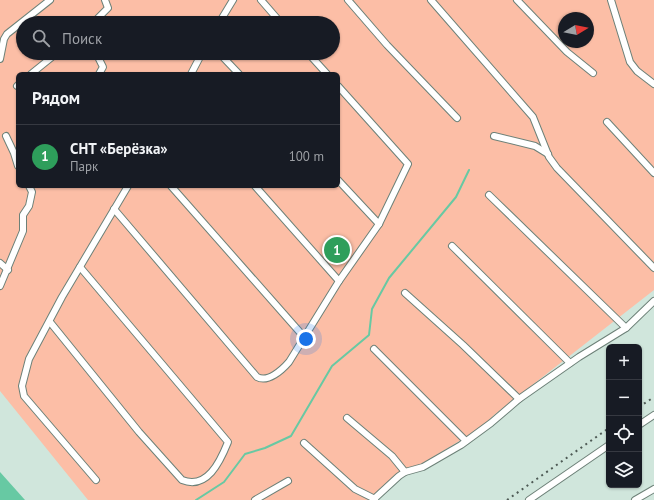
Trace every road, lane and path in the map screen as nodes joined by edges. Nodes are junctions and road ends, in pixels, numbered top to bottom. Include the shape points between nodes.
1 (50, 0) edge
2 (105, 0) edge
3 (233, 0) edge
4 (261, 0) edge
5 (348, 0) edge
6 (431, 0) edge
7 (517, 0) edge
8 (611, 0) edge
9 (30, 16) edge
10 (99, 16) edge
11 (223, 16) edge
12 (275, 16) edge
13 (16, 27) edge
14 (0, 59) edge
15 (49, 60) edge
16 (99, 60) edge
17 (198, 60) edge
18 (225, 60) edge
19 (314, 60) edge
20 (34, 72) edge
21 (101, 72) edge
22 (192, 72) edge
23 (236, 72) edge
24 (325, 72) edge
25 (593, 73) dead end
26 (654, 84) edge
27 (340, 88) edge
28 (457, 118) dead end
29 (607, 122) dead end
30 (6, 136) dead end
31 (494, 136) dead end
32 (548, 154) junction
33 (16, 160) edge
34 (654, 173) edge
35 (340, 182) edge
36 (30, 188) edge
37 (127, 188) edge
38 (173, 188) edge
39 (257, 188) edge
40 (489, 195) dead end
41 (114, 209) junction
42 (379, 224) junction
43 (452, 246) dead end
44 (0, 263) edge
45 (80, 267) junction
46 (654, 268) edge
47 (8, 270) junction
48 (339, 281) junction
49 (0, 286) edge
50 (406, 293) dead end
51 (654, 301) edge
52 (50, 322) junction
53 (626, 328) junction
54 (305, 338) junction
55 (374, 349) dead end
56 (570, 363) junction
57 (519, 399) junction
58 (654, 415) edge
59 (347, 418) dead end
60 (642, 423) edge
61 (466, 441) junction
62 (304, 443) dead end
63 (606, 447) edge
64 (405, 472) junction
65 (96, 480) dead end
66 (288, 481) dead end
67 (654, 489) edge
68 (374, 499) edge
69 (255, 500) edge
70 (530, 500) edge
71 (635, 500) edge

1 - 9 street
2 - 10 street via 108,8
3 - 11 street
4 - 12 street
5 - 28 street
6 - 32 street via 533,117
7 - 25 street via 568,52
8 - 26 street via 630,62
13 - 14 street via 4,39
15 - 20 street
16 - 21 street via 102,67
17 - 22 street
18 - 23 street
19 - 24 street
27 - 42 street via 408,164
29 - 34 street
30 - 33 street
31 - 32 street via 535,146
32 - 46 street via 569,181
35 - 42 street
36 - 47 street via 32,192 29,206 23,215 22,231
37 - 41 street
38 - 54 street
39 - 48 street
40 - 53 street
41 - 45 street
41 - 54 street via 257,377 266,379 279,372
42 - 48 street
43 - 56 street
44 - 47 street
45 - 52 street
45 - 52 street via 228,442 216,468 198,482 189,483 182,480
47 - 49 street
48 - 54 street
50 - 57 street
51 - 53 street
52 - 65 street via 29,359 22,392
53 - 56 street
55 - 61 street
56 - 57 street
57 - 61 street
58 - 60 street
59 - 64 street via 392,456
61 - 64 street via 423,467
62 - 68 street via 355,489
63 - 70 street
64 - 68 street
66 - 69 street
67 - 71 street

